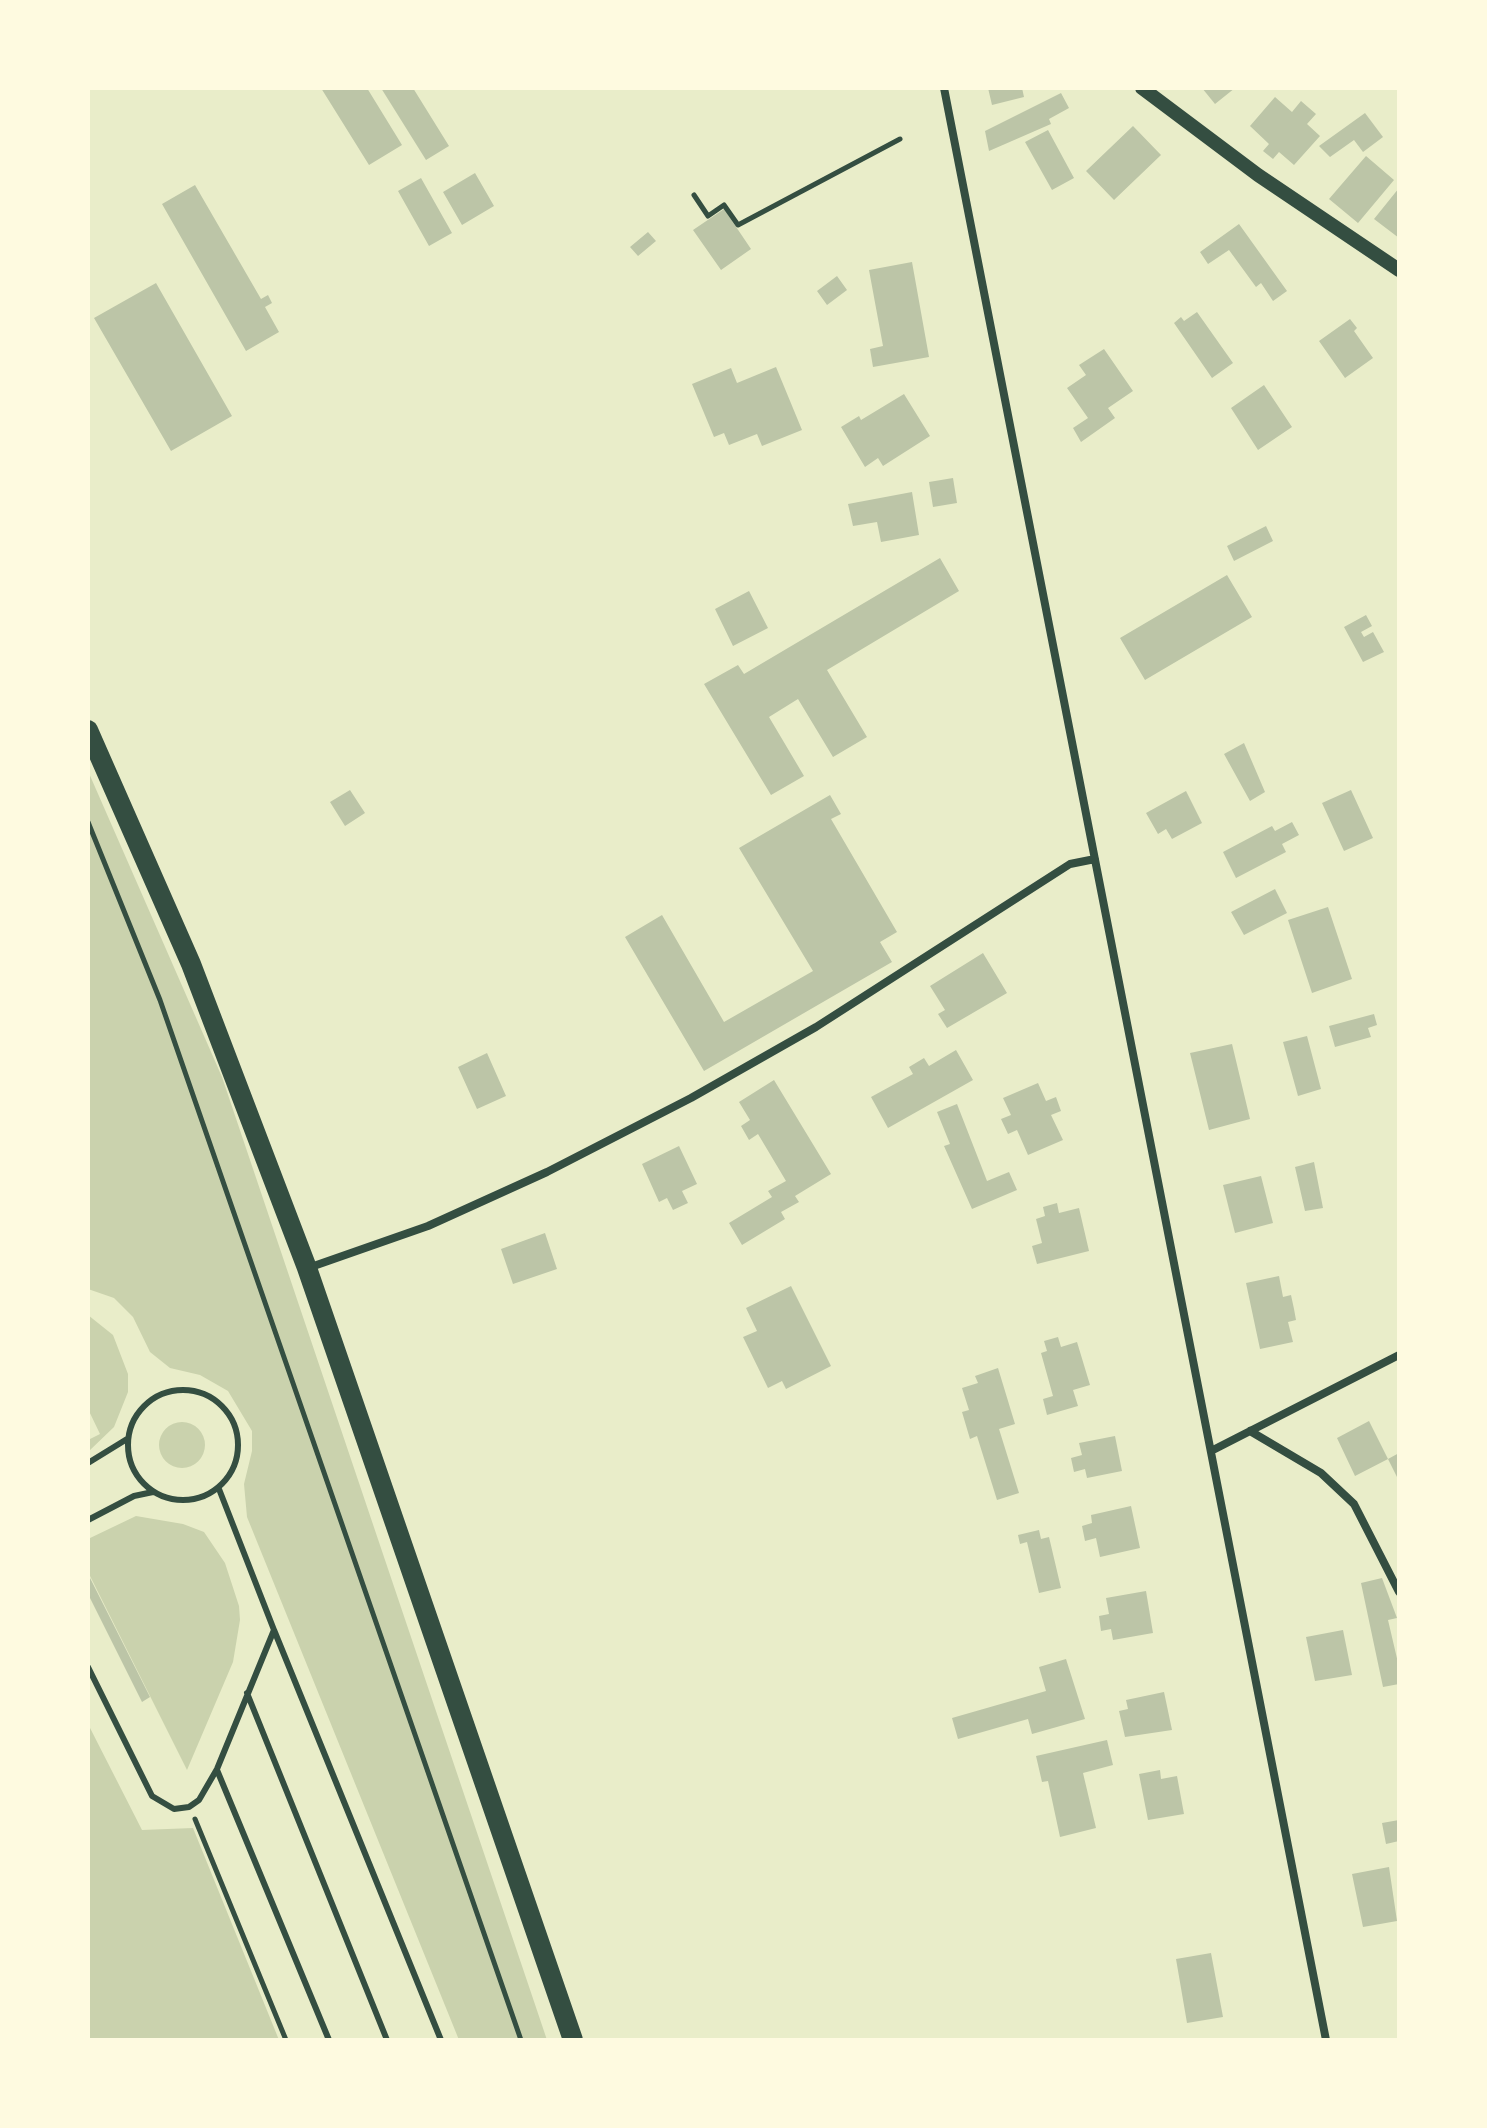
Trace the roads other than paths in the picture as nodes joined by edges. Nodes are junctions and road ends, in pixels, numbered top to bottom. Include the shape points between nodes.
1 (944, 88) edge
2 (1142, 88) edge
3 (1399, 270) edge
4 (88, 730) edge
5 (1095, 859) junction
6 (307, 1268) junction
7 (1399, 1355) edge
8 (1250, 1431) junction
9 (127, 1439) junction
10 (1211, 1451) junction
11 (88, 1463) edge
12 (219, 1489) junction
13 (153, 1492) junction
14 (88, 1520) edge
15 (1399, 1592) edge
16 (274, 1630) junction
17 (88, 1667) edge
18 (247, 1693) junction
19 (217, 1769) junction
20 (329, 2040) edge
21 (387, 2040) edge
22 (441, 2040) edge
23 (573, 2040) edge
24 (1326, 2040) edge

1 - 5 street
2 - 3 street
4 - 6 main road via 191,964
5 - 6 street via 1070,864 816,1027 691,1098 428,1226
5 - 10 street
6 - 23 main road
7 - 8 street
8 - 10 street
8 - 15 street via 1321,1473 1354,1504
9 - 11 lane
9 - 12 lane via 139,1410 158,1396 182,1389 216,1400 228,1413 238,1446 235,1464
9 - 13 lane via 133,1469
10 - 24 street
12 - 13 lane via 184,1501
12 - 16 lane
13 - 14 lane
16 - 18 lane
16 - 22 lane
17 - 19 lane via 152,1796 174,1809 189,1807
18 - 19 lane
18 - 21 lane
19 - 20 lane

